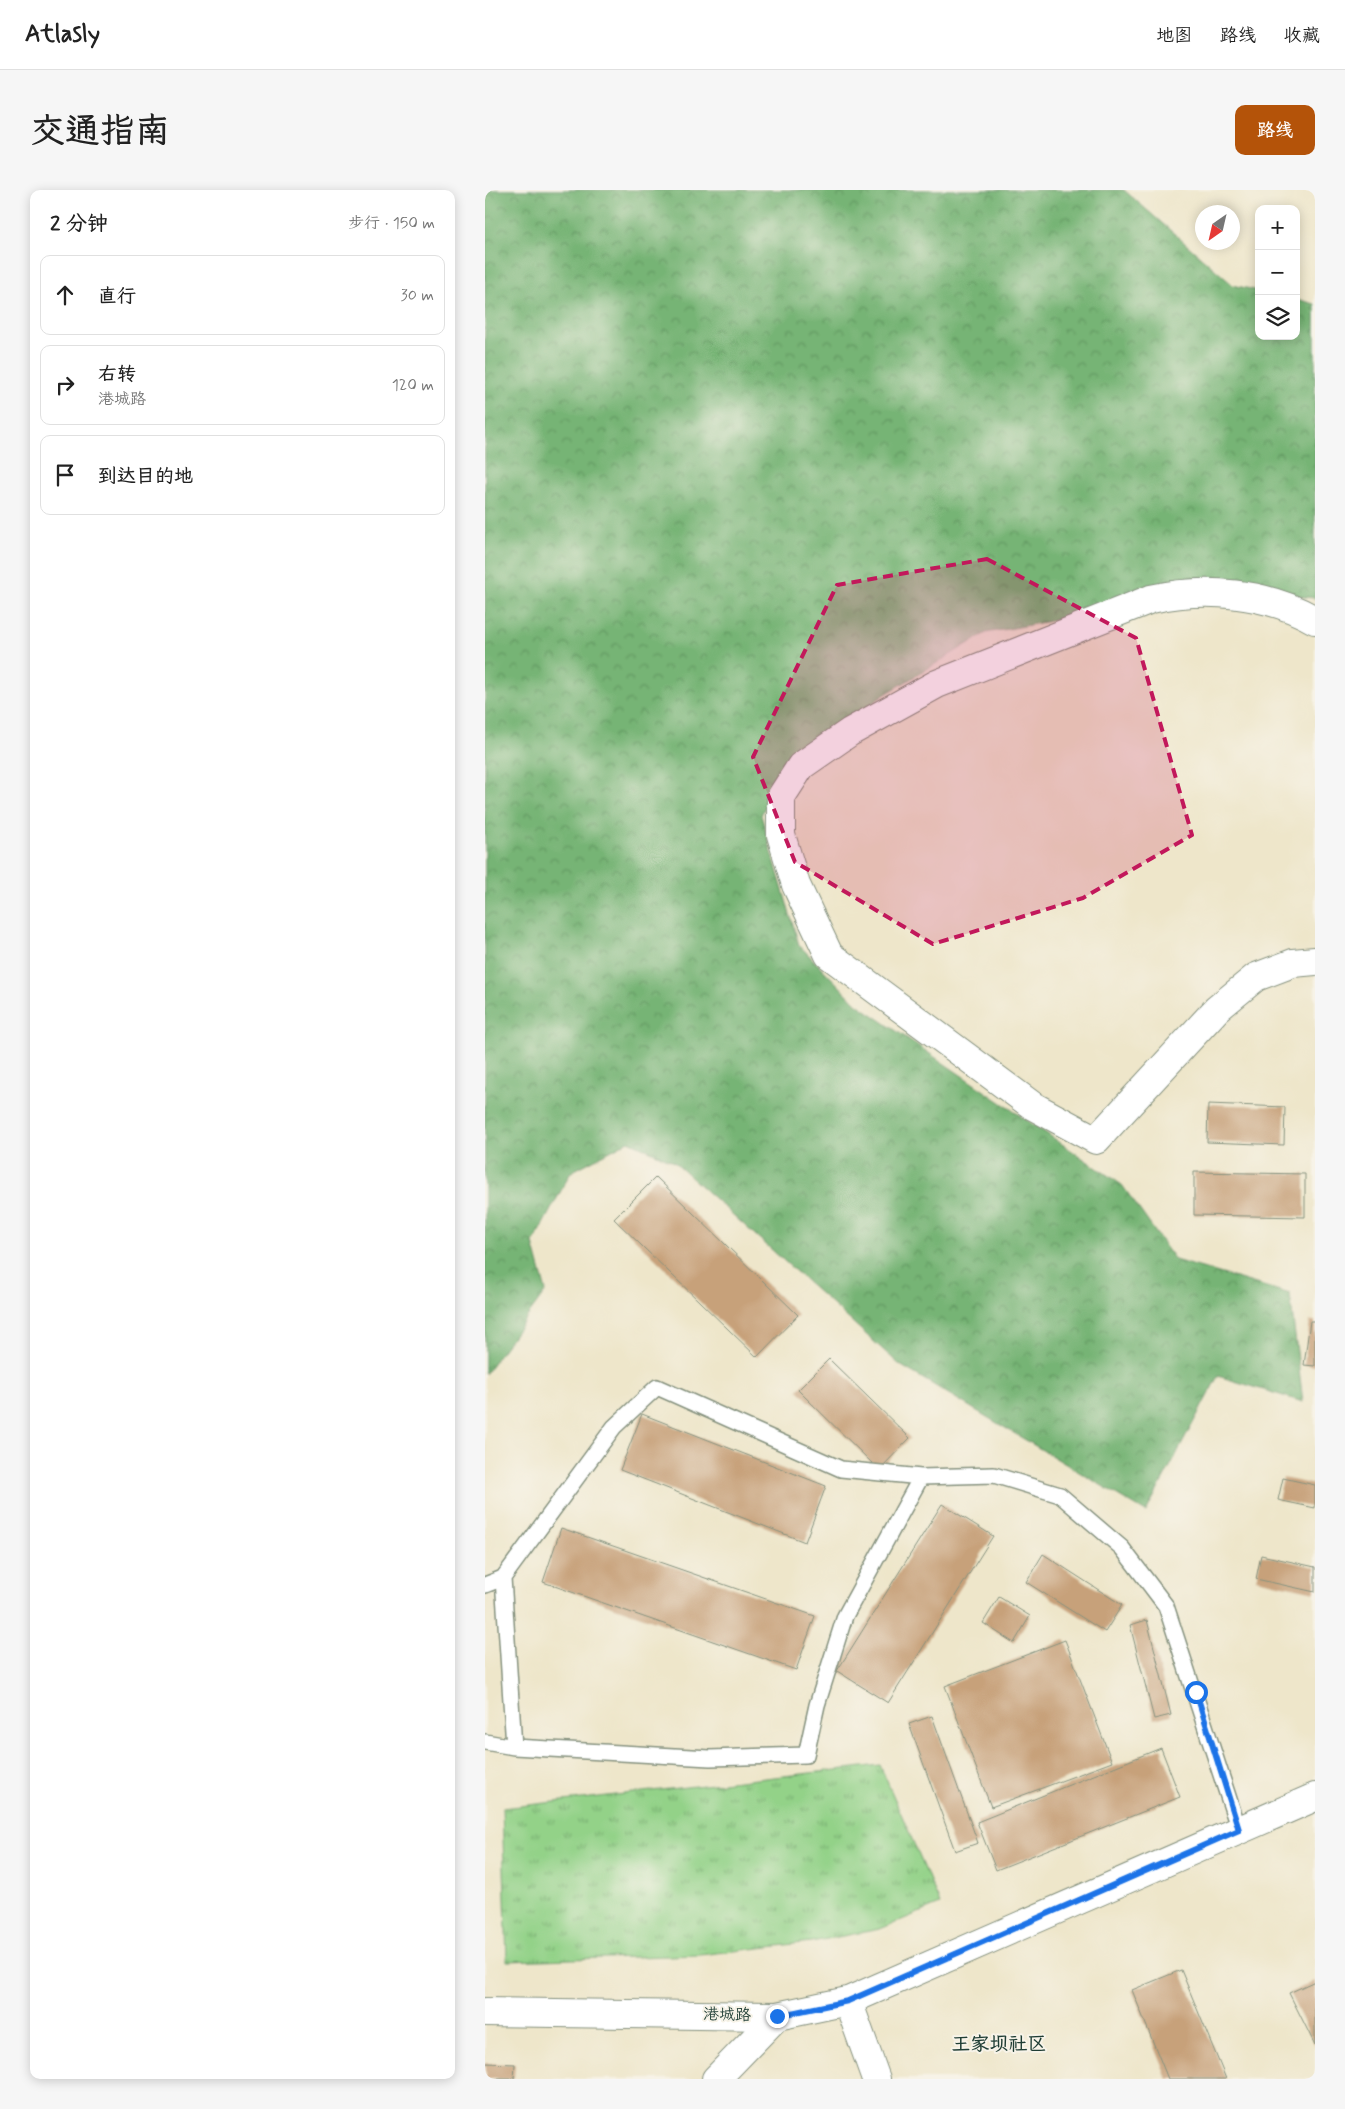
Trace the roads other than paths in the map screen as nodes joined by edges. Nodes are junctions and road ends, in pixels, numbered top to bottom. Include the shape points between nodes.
1 (1315, 620) edge
2 (1315, 961) edge
3 (921, 1477) junction
4 (503, 1578) junction
5 (485, 1585) edge
6 (485, 1742) edge
7 (514, 1748) junction
8 (1315, 1797) edge
9 (1239, 1830) junction
10 (848, 2001) junction
11 (485, 2012) edge
12 (777, 2016) junction
13 (716, 2079) edge
14 (876, 2079) edge

1 - 2 street via 1267,601 1223,592 1179,593 1142,602 955,676 849,732 801,766 781,797 781,835 796,885 829,955 1033,1106 1096,1140 1217,1009 1256,977 1293,963
3 - 4 lane via 841,1469 657,1386 614,1427
3 - 7 lane via 845,1616 817,1705 806,1755 710,1758
3 - 9 lane via 994,1475 1060,1494 1122,1548 1166,1606
4 - 5 lane
4 - 7 lane
6 - 7 lane
8 - 9 street, 港城路
9 - 10 street, 港城路
10 - 12 street, 港城路
10 - 14 street
11 - 12 street, 港城路
12 - 13 street

